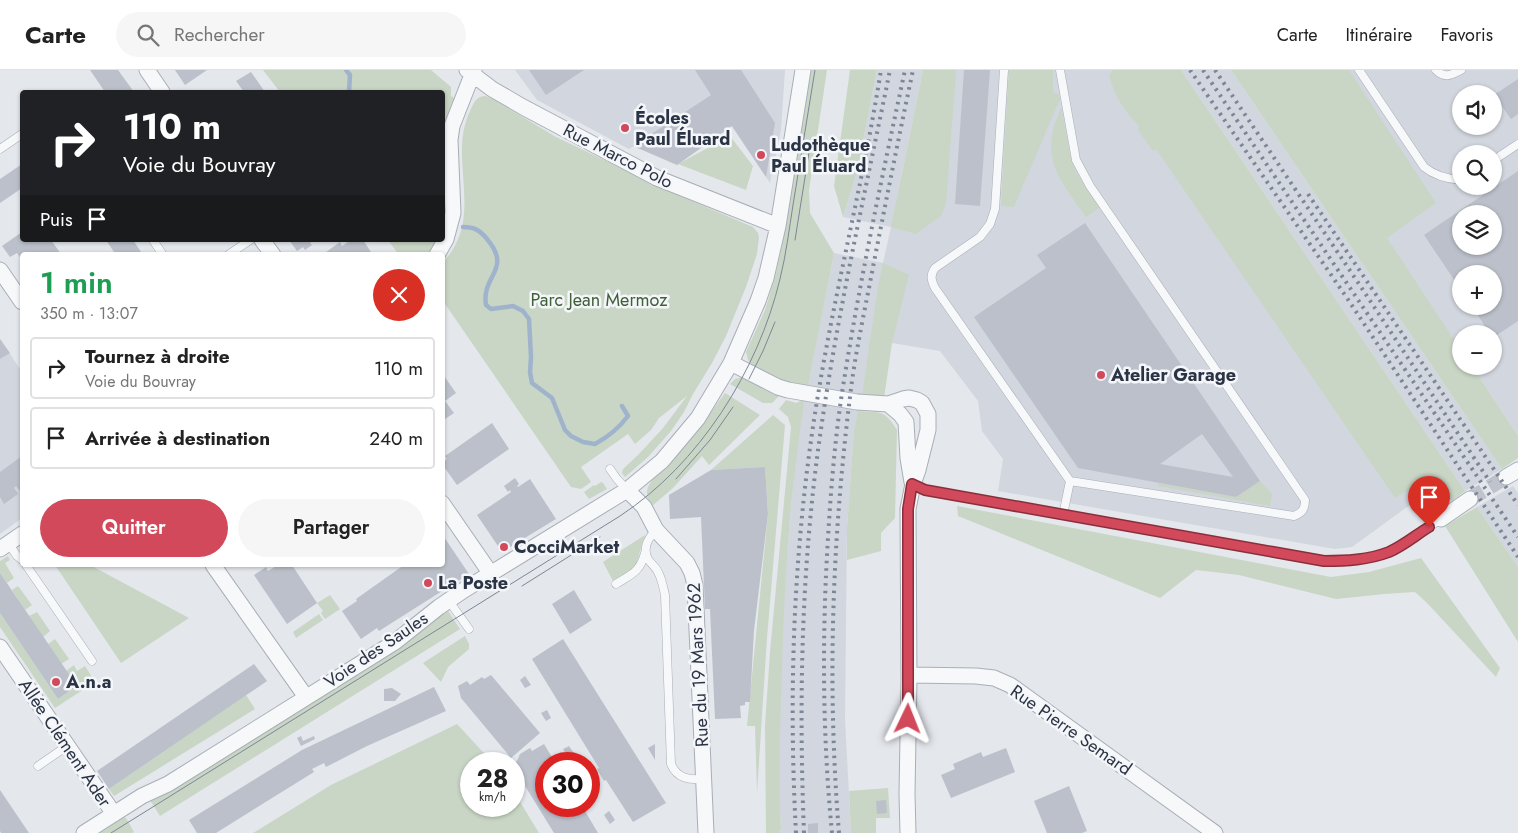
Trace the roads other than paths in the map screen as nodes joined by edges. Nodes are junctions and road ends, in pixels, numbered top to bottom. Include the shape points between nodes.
1 (147, 70) edge
2 (803, 70) edge
3 (1004, 70) edge
4 (1060, 70) edge
5 (1359, 70) edge
6 (1436, 70) edge
7 (1461, 70) edge
8 (471, 71) edge
9 (161, 90) edge
10 (20, 135) edge
11 (1518, 144) edge
12 (0, 149) edge
13 (1502, 155) edge
14 (1452, 179) edge
15 (778, 226) junction
16 (445, 241) edge
17 (247, 242) edge
18 (232, 252) edge
19 (0, 270) edge
20 (20, 299) edge
21 (732, 363) junction
22 (888, 404) junction
23 (610, 469) dead end
24 (1070, 481) junction
25 (912, 484) junction
26 (627, 490) junction
27 (1470, 500) tunnel mouth
28 (445, 508) edge
29 (1063, 515) junction
30 (1441, 519) joint
31 (656, 530) junction
32 (20, 535) edge
33 (4, 547) edge
34 (646, 551) junction
35 (20, 558) edge
36 (27, 567) edge
37 (214, 567) edge
38 (490, 574) junction
39 (616, 584) dead end
40 (449, 601) junction
41 (469, 629) dead end
42 (0, 647) edge
43 (92, 661) dead end
44 (909, 675) junction
45 (306, 697) junction
46 (67, 746) junction
47 (38, 766) dead end
48 (704, 779) junction
49 (114, 814) junction
50 (84, 833) edge
51 (706, 833) edge
52 (908, 833) edge
53 (1215, 833) edge

1 - 9 street
2 - 15 street, Voie des Saules
3 - 24 lane via 995,209 990,224 980,237 935,268 931,279
4 - 24 lane via 1076,160 1090,186 1305,504 1302,512 1294,516
5 - 14 lane via 1424,167 1433,174
6 - 7 lane via 1450,76
8 - 15 street, Rue Marco Polo via 492,89 523,107 657,178
8 - 16 street via 452,126 453,213
10 - 12 lane
11 - 13 lane
15 - 21 street, Voie des Saules via 763,286
17 - 18 lane
19 - 20 street
21 - 22 street via 788,390
21 - 26 street, Voie des Saules via 684,436 662,461
22 - 25 street via 906,422
22 - 25 street via 912,399 922,403 928,414 925,443
23 - 26 lane
24 - 29 lane
25 - 29 lane via 925,490
25 - 44 street via 908,509
26 - 31 street, Rue du 19 Mars 1962 via 644,508
26 - 38 street, Voie des Saules
27 - 30 street
28 - 38 street
29 - 30 lane via 1324,561 1350,561 1390,552
31 - 34 lane via 648,538
31 - 48 street, Rue du 19 Mars 1962 via 687,563 695,585
32 - 33 street
33 - 35 lane
34 - 39 lane via 637,571
34 - 48 lane via 647,558 658,571 665,595 671,764 681,776 690,780
36 - 43 lane
37 - 45 street
38 - 40 street, Voie des Saules
40 - 41 lane
40 - 45 street, Voie des Saules via 394,642
42 - 46 street, Allée Clément Ader
44 - 52 street
44 - 53 street, Rue Pierre Semard via 976,676 994,678 1010,685
45 - 49 street, Voie des Saules
46 - 47 lane
46 - 49 street, Allée Clément Ader
48 - 51 street, Rue du 19 Mars 1962
49 - 50 street, Voie des Saules

